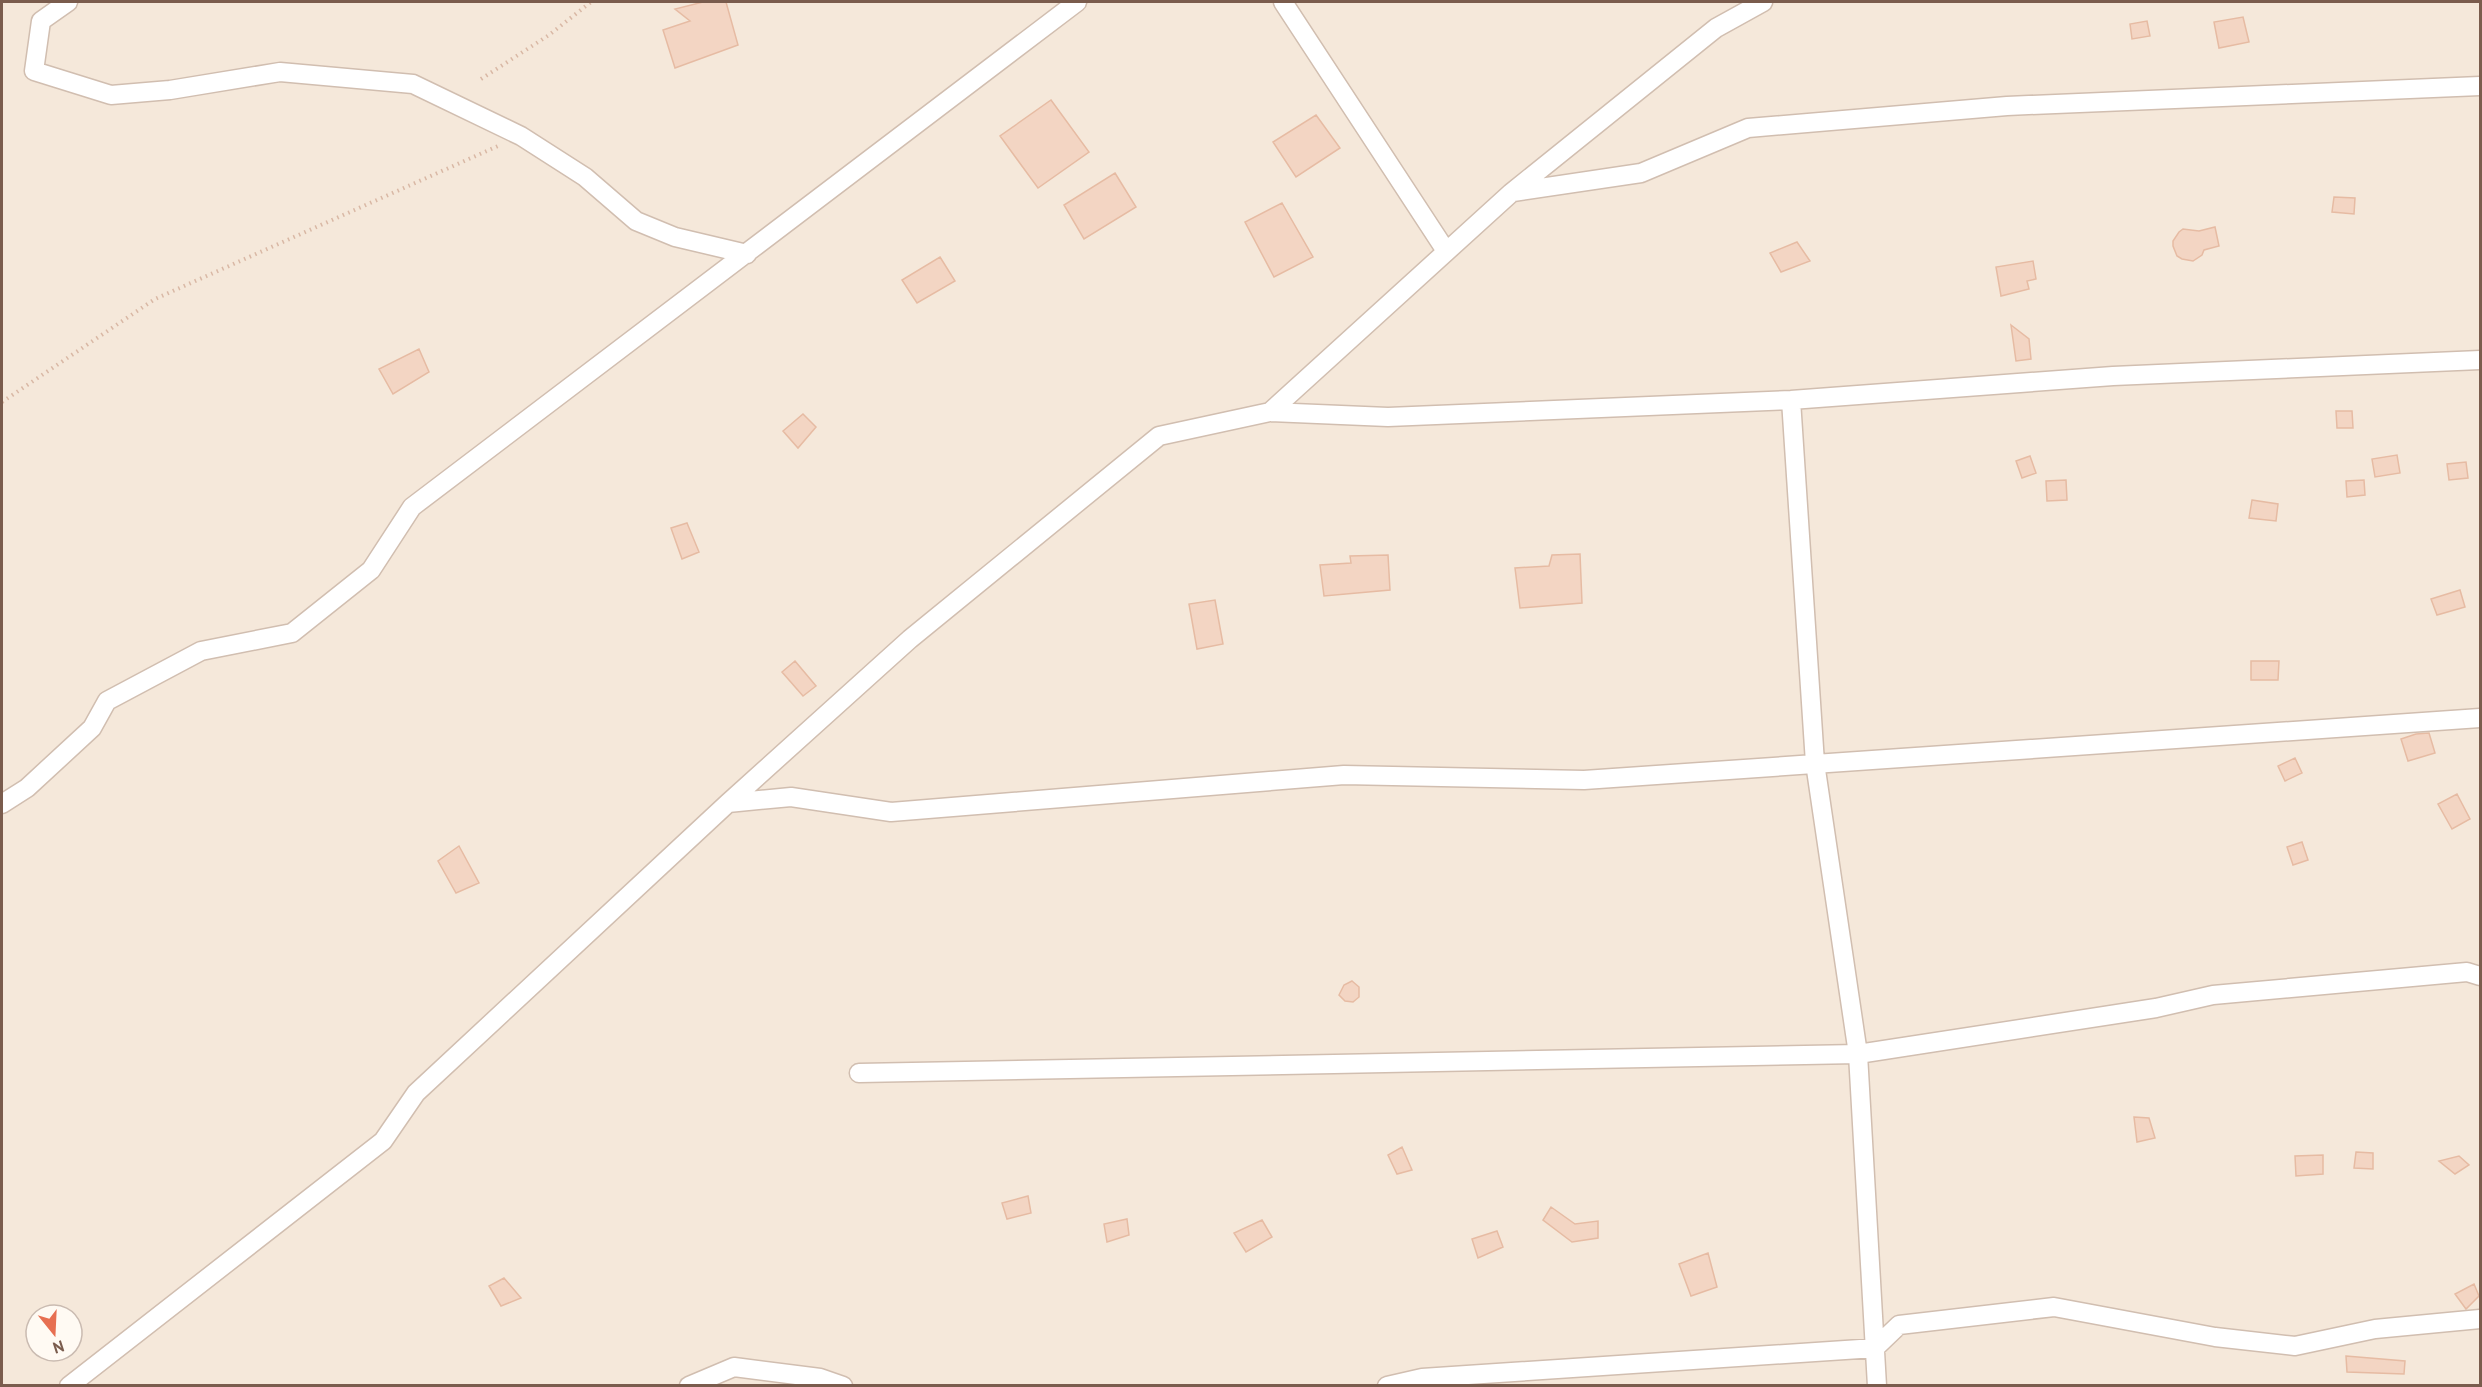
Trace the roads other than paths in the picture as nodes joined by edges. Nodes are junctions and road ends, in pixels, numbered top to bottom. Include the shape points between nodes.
1 (68, 2) edge
2 (1077, 2) edge
3 (1283, 2) edge
4 (1763, 2) edge
5 (2481, 86) edge
6 (1510, 193) junction
7 (1446, 251) junction
8 (747, 254) junction
9 (2481, 360) edge
10 (1791, 400) junction
11 (1270, 412) junction
12 (2481, 718) edge
13 (1815, 763) junction
14 (728, 803) junction
15 (2, 804) edge
16 (2481, 976) edge
17 (1858, 1054) junction
18 (860, 1074) dead end
19 (2481, 1318) edge
20 (1875, 1348) junction
21 (69, 1386) edge
22 (689, 1386) edge
23 (843, 1386) edge
24 (1387, 1386) edge
25 (1877, 1386) edge

1 - 8 street via 41,21 34,70 111,95 170,90 280,72 413,84 521,136 585,177 636,221 675,237
2 - 8 street
3 - 7 street
4 - 6 street via 1716,28
5 - 6 street via 2007,106 1748,129 1641,173
6 - 7 street
7 - 11 street
8 - 15 street via 412,507 371,570 292,633 201,651 107,701 92,728 27,788
9 - 10 street via 2113,376
10 - 11 street via 1388,417
10 - 13 street
11 - 14 street via 1159,436 910,639
12 - 13 street
13 - 14 street via 1584,780 1344,775 891,812 791,797
13 - 17 street
14 - 21 street via 416,1093 383,1141
16 - 17 street via 2468,972 2213,995 2156,1008
17 - 18 street
17 - 20 street
19 - 20 street via 2375,1329 2295,1346 2216,1337 2054,1307 1899,1325
20 - 24 street via 1422,1378
20 - 25 street
22 - 23 street via 734,1366 820,1378

